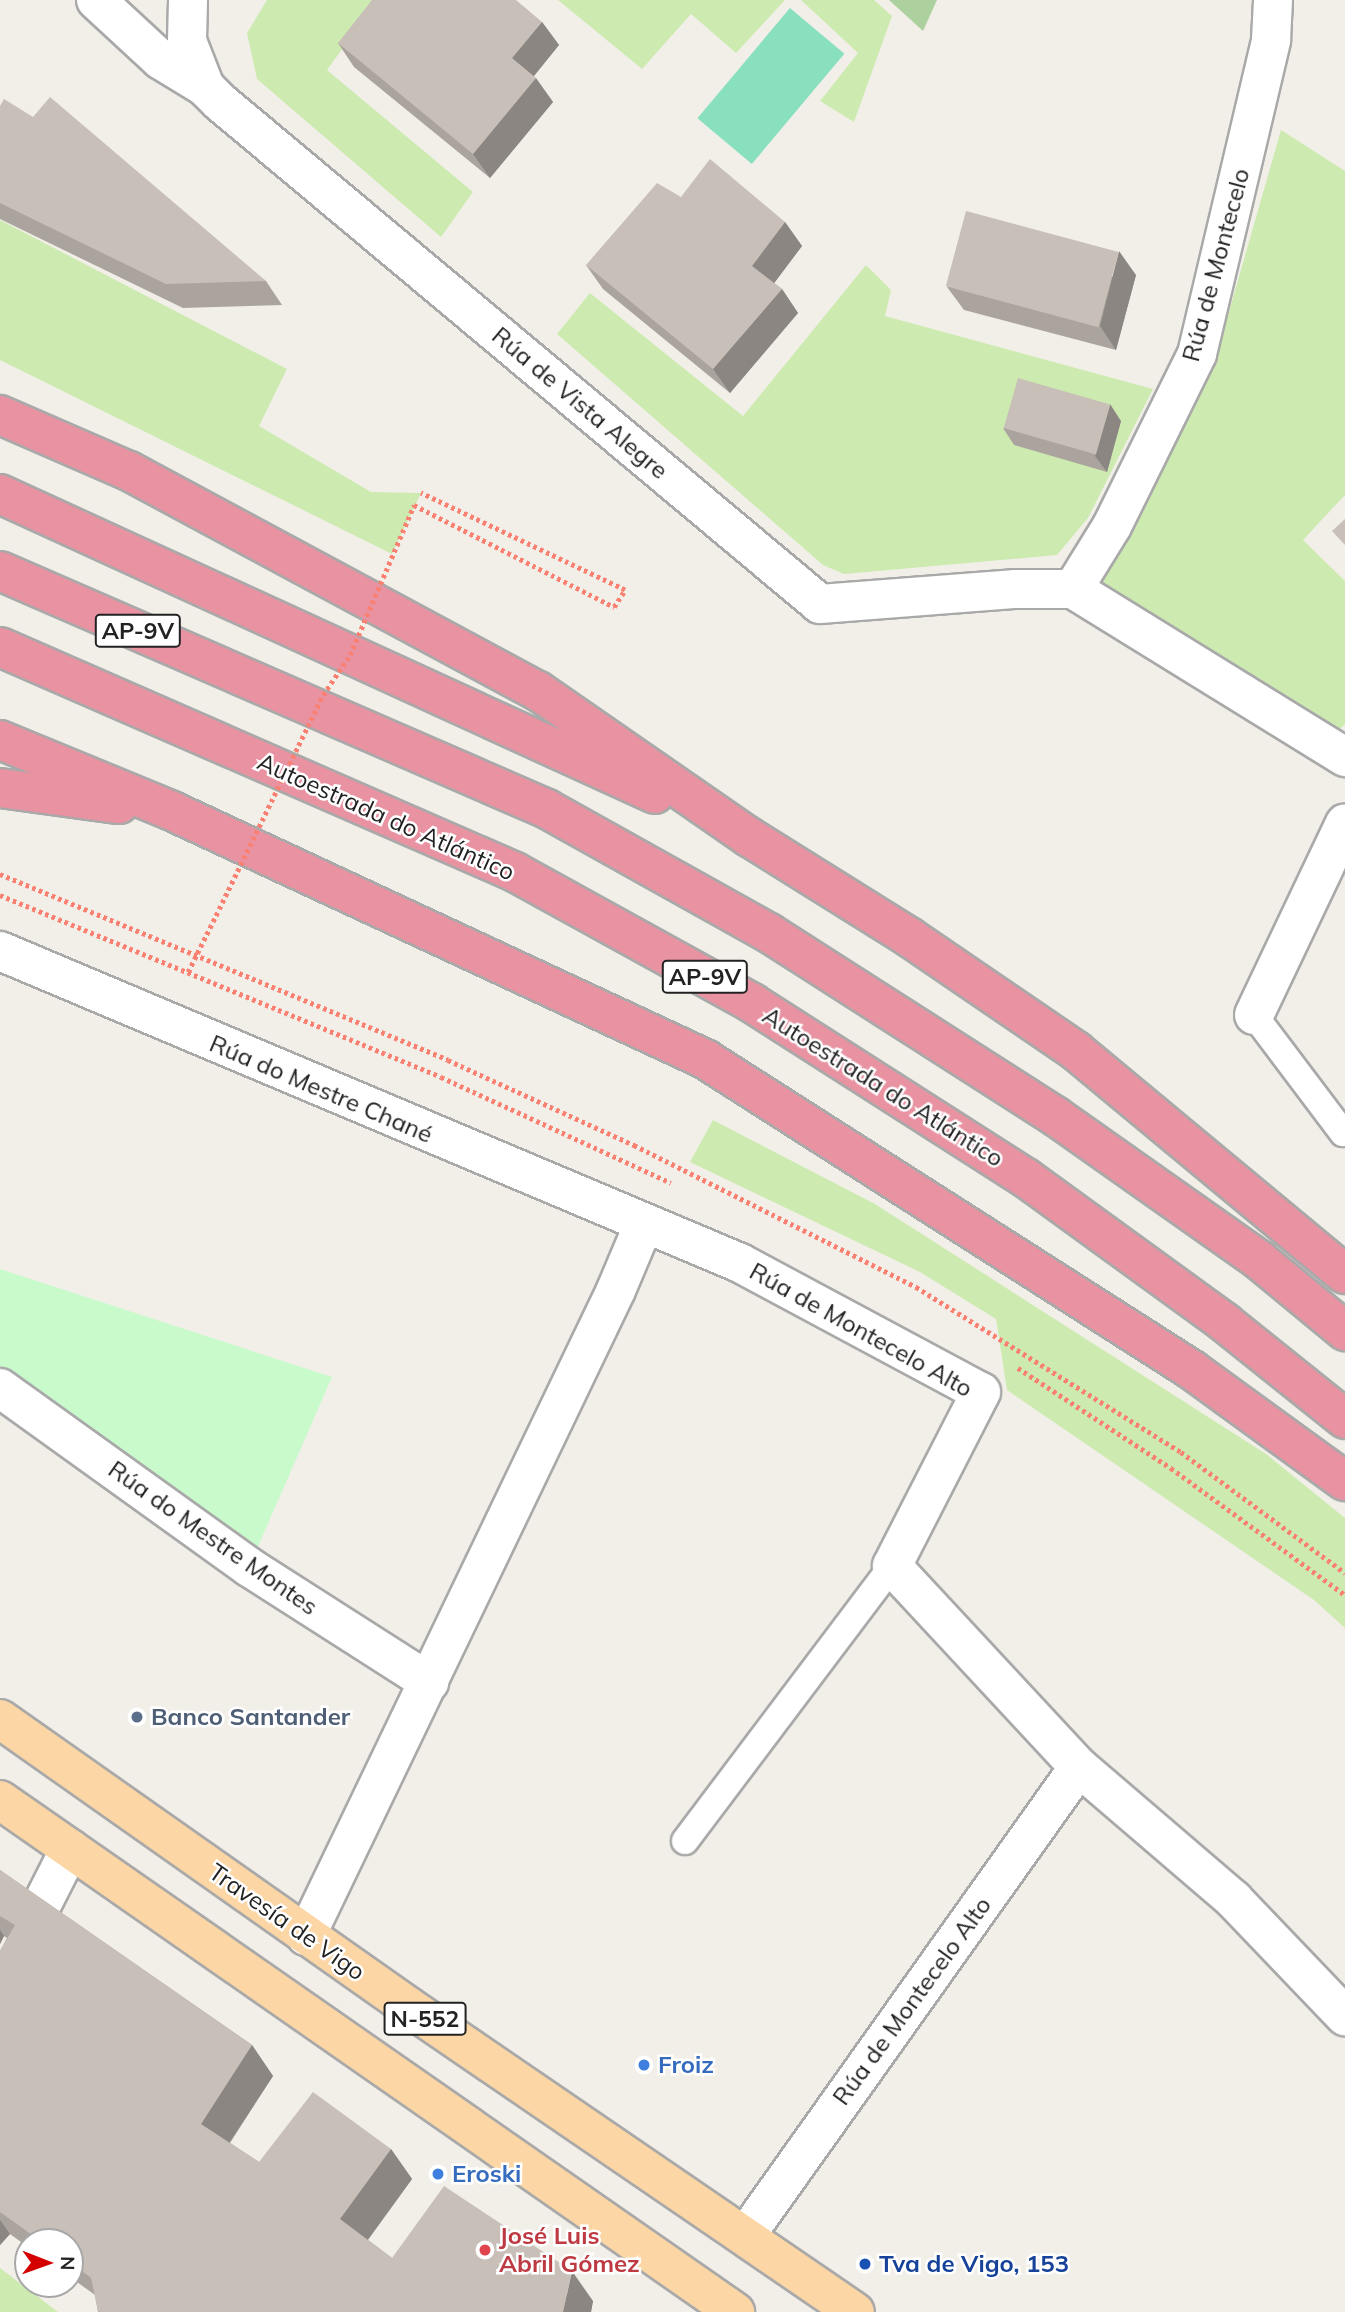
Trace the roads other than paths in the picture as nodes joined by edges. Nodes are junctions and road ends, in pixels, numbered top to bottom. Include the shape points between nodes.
1 (1273, 0) edge
2 (100, 4) edge
3 (186, 7) edge
4 (205, 87) junction
5 (0, 415) edge
6 (0, 494) edge
7 (0, 572) edge
8 (1073, 589) junction
9 (0, 647) edge
10 (0, 740) edge
11 (1345, 757) edge
12 (0, 789) edge
13 (172, 811) junction
14 (1345, 822) edge
15 (749, 837) junction
16 (0, 951) edge
17 (1254, 1015) joint
18 (1343, 1133) dead end
19 (643, 1226) junction
20 (1345, 1274) edge
21 (1345, 1331) edge
22 (0, 1388) edge
23 (1345, 1419) edge
24 (1345, 1481) edge
25 (891, 1566) junction
26 (429, 1682) junction
27 (0, 1719) edge
28 (1079, 1768) junction
29 (0, 1800) edge
30 (685, 1841) dead end
31 (70, 1849) junction
32 (38, 1912) edge
33 (306, 1936) junction
34 (1345, 2016) edge
35 (746, 2235) junction
36 (735, 2312) edge
37 (855, 2312) edge

1 - 8 street, Rúa de Montecelo via 1272,40 1197,354 1112,526
2 - 3 street via 152,17
2 - 4 street via 161,60
3 - 4 street, Rúa de Vista Alegre via 187,41
4 - 8 street, Rúa de Vista Alegre via 820,604
5 - 15 highway, AP-9V via 129,471 538,691
6 - 15 highway, AP-9V
7 - 21 highway, AP-9V via 547,809 769,933 1055,1116 1259,1260
8 - 11 street
9 - 23 highway, Autoestrada do Atlántico / AP-9V via 515,873 752,1003 1026,1178 1224,1322
10 - 13 highway
12 - 13 highway
13 - 24 highway via 705,1059 1192,1370
14 - 17 street
15 - 20 highway, AP-9V via 909,937 1076,1051
16 - 19 street, Rúa do Mestre Chané
17 - 18 lane
19 - 25 street, Rúa de Montecelo Alto via 740,1263 981,1392
19 - 26 street
22 - 26 street, Rúa do Mestre Montes via 249,1567
25 - 28 street
25 - 30 lane, Rúa de Montecelo Alto
26 - 33 street
27 - 33 main road, Travesía de Vigo / N-552
28 - 34 street via 1234,1900
28 - 35 street, Rúa de Montecelo Alto
29 - 31 main road, N-552
31 - 32 street
31 - 36 main road, N-552
33 - 35 main road, Travesía de Vigo / N-552
35 - 37 main road, Travesía de Vigo / N-552

